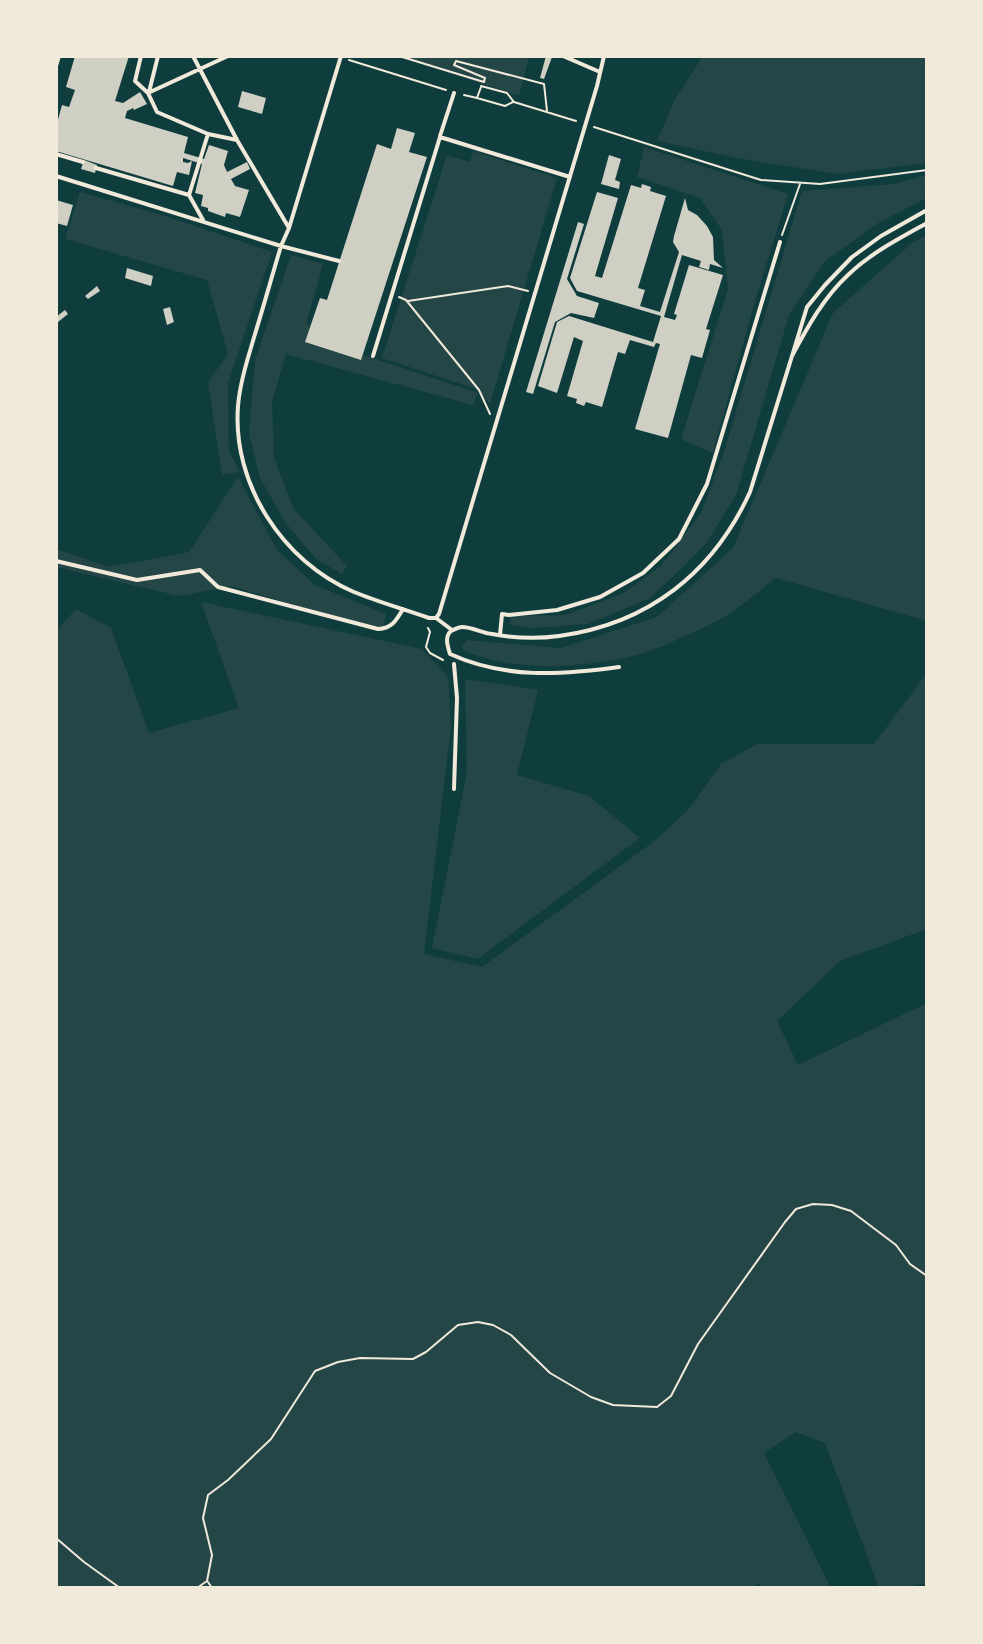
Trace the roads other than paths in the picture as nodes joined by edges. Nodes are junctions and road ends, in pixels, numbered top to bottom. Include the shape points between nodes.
1 (59, 56) edge
2 (141, 56) edge
3 (158, 56) edge
4 (193, 56) edge
5 (228, 56) edge
6 (340, 56) edge
7 (563, 56) edge
8 (604, 56) edge
9 (56, 66) edge
10 (200, 69) junction
11 (600, 72) junction
12 (148, 93) junction
13 (454, 93) dead end
14 (208, 134) junction
15 (440, 137) junction
16 (237, 140) junction
17 (56, 154) edge
18 (83, 162) dead end
19 (96, 168) dead end
20 (56, 176) edge
21 (570, 177) junction
22 (189, 195) junction
23 (927, 210) edge
24 (204, 222) junction
25 (927, 223) edge
26 (289, 228) junction
27 (780, 242) road end
28 (281, 246) junction
29 (339, 261) dead end
30 (373, 356) dead end
31 (792, 356) junction
32 (56, 561) edge
33 (403, 609) junction
34 (436, 618) junction
35 (452, 630) junction
36 (500, 635) junction
37 (454, 664) dead end
38 (619, 667) dead end
39 (454, 789) dead end

1 - 9 lane
2 - 12 lane via 135,81
3 - 12 lane
4 - 10 lane
5 - 10 lane
6 - 26 lane
7 - 11 lane
8 - 11 lane
10 - 12 lane
10 - 16 lane
11 - 21 lane
12 - 14 lane via 157,112
13 - 15 lane
14 - 16 lane
14 - 22 lane
15 - 21 lane
15 - 30 lane
16 - 26 lane
17 - 18 lane
19 - 22 lane
20 - 24 lane
21 - 34 lane
22 - 24 lane
23 - 31 lane via 852,257 825,285 807,307
24 - 28 lane
25 - 31 lane via 848,274 814,315
26 - 28 lane
27 - 36 lane via 707,484 679,539 643,573 600,597 557,610 502,614
28 - 29 lane
28 - 33 lane via 238,404 248,477 278,534 303,560 353,592
31 - 36 lane via 750,492 729,532 695,573 656,602 612,624 556,637
32 - 33 lane via 137,580 200,570 218,587 378,629 394,624
33 - 34 lane
34 - 35 lane
35 - 36 lane
35 - 38 lane via 447,636 450,654 475,664 530,674
37 - 39 lane

